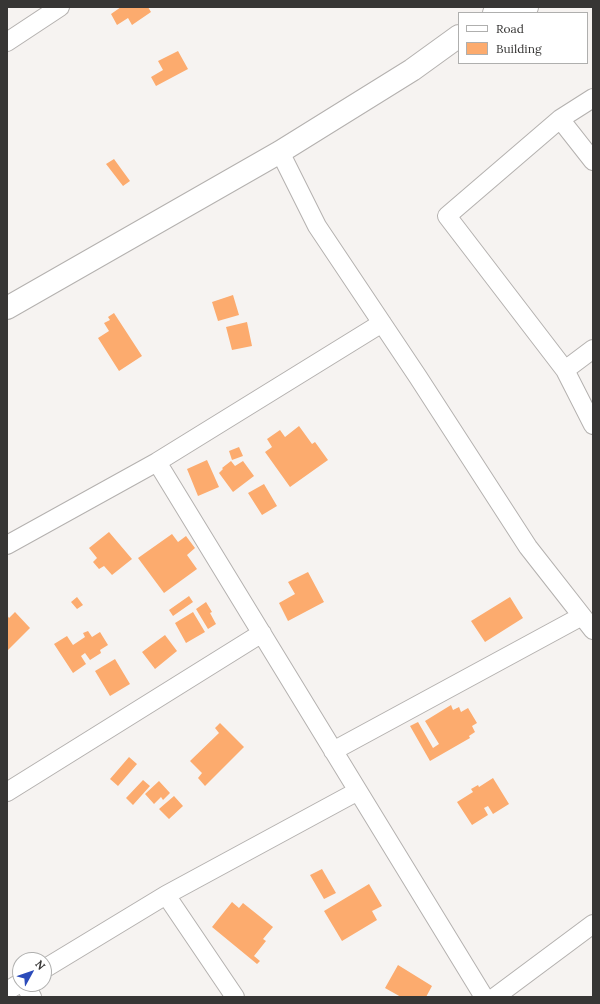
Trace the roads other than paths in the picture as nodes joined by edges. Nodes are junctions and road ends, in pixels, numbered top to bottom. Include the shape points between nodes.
1 (60, 7) edge
2 (458, 37) edge
3 (7, 42) edge
4 (458, 52) edge
5 (593, 98) edge
6 (560, 119) junction
7 (282, 156) junction
8 (593, 161) edge
9 (7, 308) edge
10 (7, 321) edge
11 (382, 324) junction
12 (593, 349) edge
13 (566, 370) junction
14 (593, 425) edge
15 (157, 462) junction
16 (7, 545) edge
17 (582, 616) junction
18 (593, 630) edge
19 (262, 633) junction
20 (334, 751) junction
21 (358, 791) junction
22 (7, 792) edge
23 (166, 895) junction
24 (593, 924) edge
25 (52, 964) edge
26 (235, 997) edge
27 (484, 997) edge
28 (495, 997) edge

1 - 3 street
2 - 7 main road
4 - 7 main road
5 - 6 street
6 - 8 street
6 - 13 street via 447,216
7 - 9 main road
7 - 10 main road
7 - 11 street via 318,226
11 - 15 street
11 - 17 street via 528,547
12 - 13 street
13 - 14 street
15 - 16 street
15 - 19 street
17 - 18 street
17 - 20 street
19 - 20 street
19 - 22 street
20 - 21 street
21 - 23 street
21 - 27 street
23 - 25 street
23 - 26 street
24 - 28 street

